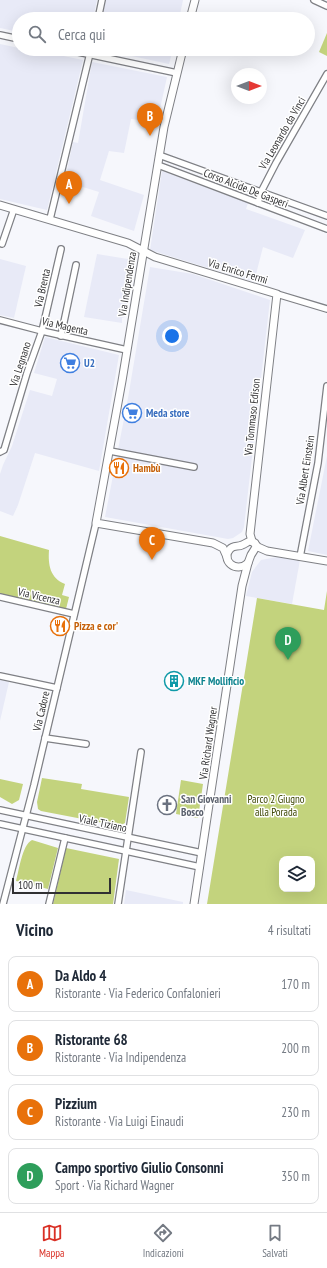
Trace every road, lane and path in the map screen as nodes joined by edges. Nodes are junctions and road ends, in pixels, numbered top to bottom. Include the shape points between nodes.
1 (102, 0) edge
2 (195, 0) edge
3 (314, 0) edge
4 (327, 6) edge
5 (99, 12) edge
6 (192, 12) edge
7 (0, 35) edge
8 (12, 38) edge
9 (89, 56) edge
10 (107, 56) edge
11 (181, 56) edge
12 (177, 73) junction
13 (326, 77) edge
14 (159, 155) junction
15 (158, 165) junction
16 (260, 192) junction
17 (258, 203) junction
18 (0, 205) edge
19 (14, 209) junction
20 (327, 216) edge
21 (50, 219) junction
22 (327, 229) edge
23 (2, 244) dead end
24 (61, 249) dead end
25 (143, 251) junction
26 (76, 265) dead end
27 (277, 294) junction
28 (327, 309) edge
29 (0, 320) edge
30 (42, 331) junction
31 (61, 336) junction
32 (127, 350) junction
33 (327, 386) edge
34 (2, 451) edge
35 (110, 451) junction
36 (194, 467) dead end
37 (96, 523) junction
38 (254, 542) junction
39 (267, 551) junction
40 (227, 557) junction
41 (300, 557) junction
42 (327, 561) edge
43 (248, 562) junction
44 (232, 565) junction
45 (242, 586) junction
46 (0, 597) edge
47 (74, 614) junction
48 (0, 676) edge
49 (57, 688) junction
50 (45, 738) junction
51 (86, 744) dead end
52 (141, 752) dead end
53 (0, 810) edge
54 (25, 816) junction
55 (0, 824) edge
56 (22, 829) junction
57 (64, 838) junction
58 (128, 838) junction
59 (126, 851) junction
60 (202, 853) junction
61 (200, 867) junction
62 (3, 904) edge
63 (49, 904) edge
64 (118, 904) edge
65 (194, 904) edge

1 - 5 street
2 - 6 street
3 - 4 street
7 - 8 street
9 - 21 street
10 - 12 street
11 - 12 street, Via Indipendenza
12 - 14 street, Via Indipendenza
13 - 16 street, Via Leonardo da Vinci
14 - 15 street, Via Indipendenza
14 - 16 street, Corso Alcide De Gasperi
15 - 17 street, Corso Alcide De Gasperi
15 - 25 street, Via Indipendenza
16 - 17 street, Via Leonardo da Vinci
16 - 20 street, Corso Alcide De Gasperi
17 - 22 street, Corso Alcide De Gasperi
18 - 19 street, Via Enrico Fermi
19 - 21 street, Via Enrico Fermi
19 - 23 street
21 - 25 street, Via Enrico Fermi via 128,243
24 - 30 street, Via Brenta
25 - 27 street, Via Enrico Fermi via 155,257
25 - 32 street, Via Indipendenza
26 - 31 street
27 - 28 street, Via Enrico Fermi
27 - 38 street, Via Tommaso Edison via 250,534
29 - 30 street, Via Magenta
30 - 31 street, Via Magenta
30 - 34 street, Via Legnano
31 - 32 street, Via Magenta
32 - 35 street, Via Indipendenza
33 - 41 street, Via Albert Einstein via 318,463
35 - 36 street
35 - 37 street, Via Indipendenza
37 - 40 street via 213,543 222,548
37 - 47 street, Via Cadore
38 - 39 street
38 - 40 street via 248,541 232,547
38 - 43 street, Via Richard Wagner via 255,549
39 - 41 street
39 - 43 street via 255,555
40 - 44 street
41 - 42 street
43 - 44 street via 240,568
43 - 45 street, Via Richard Wagner
44 - 45 street via 239,575
45 - 60 street, Via Richard Wagner
46 - 47 street, Via Vicenza
47 - 49 street, Via Cadore
48 - 49 street
49 - 50 street, Via Cadore
50 - 51 street
50 - 54 street, Via Cadore
52 - 58 street
53 - 54 street, Viale Tiziano
54 - 56 street, Via Cadore
54 - 58 street, Viale Tiziano
55 - 56 street, Viale Tiziano
56 - 57 street, Viale Tiziano
56 - 62 street, Via Cadore
57 - 59 street, Viale Tiziano
57 - 63 street
58 - 59 street
58 - 60 street, Viale Tiziano
59 - 61 street, Viale Tiziano
59 - 64 street
60 - 61 street, Via Richard Wagner
61 - 65 street, Via Richard Wagner

